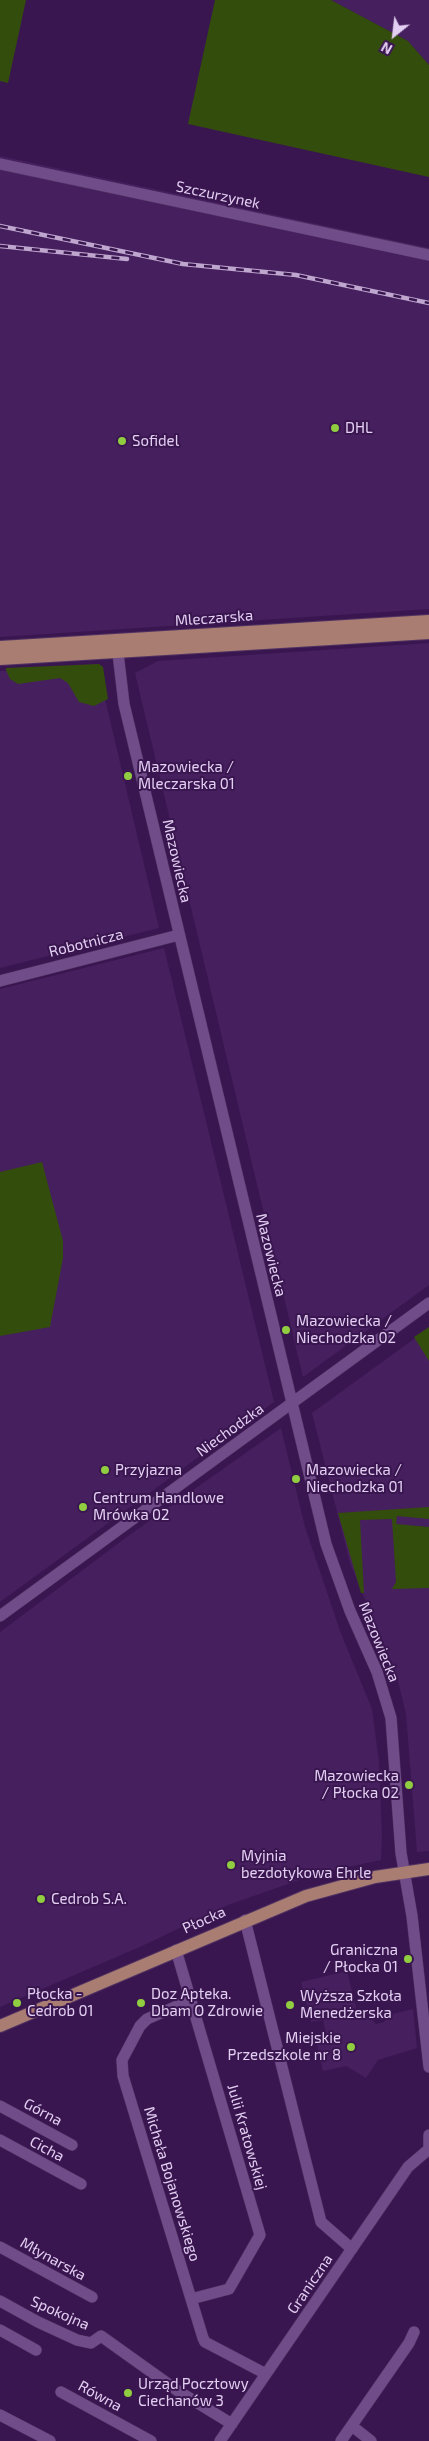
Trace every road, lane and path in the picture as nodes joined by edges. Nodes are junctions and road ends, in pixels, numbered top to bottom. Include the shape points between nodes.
1 (0, 164) edge
2 (429, 255) edge
3 (429, 621) edge
4 (429, 633) edge
5 (117, 646) junction
6 (0, 647) edge
7 (0, 659) edge
8 (179, 935) junction
9 (0, 981) edge
10 (429, 1303) edge
11 (292, 1404) junction
12 (0, 1616) edge
13 (429, 1869) edge
14 (405, 1872) junction
15 (245, 1920) junction
16 (176, 1950) junction
17 (191, 2000) junction
18 (0, 2026) edge
19 (429, 2067) edge
20 (0, 2106) edge
21 (429, 2135) edge
22 (0, 2140) edge
23 (72, 2145) dead end
24 (429, 2148) edge
25 (80, 2184) dead end
26 (0, 2247) edge
27 (352, 2249) junction
28 (92, 2297) dead end
29 (191, 2299) junction
30 (0, 2301) edge
31 (0, 2330) edge
32 (414, 2332) dead end
33 (36, 2350) dead end
34 (266, 2374) junction
35 (61, 2392) dead end
36 (0, 2415) edge
37 (232, 2424) junction
38 (352, 2426) junction
39 (50, 2441) edge
40 (151, 2441) edge
41 (220, 2441) edge
42 (341, 2441) edge
43 (371, 2441) edge

1 - 2 street, Szczurzynek
3 - 5 main road, Mleczarska
4 - 5 main road, Mleczarska
5 - 6 main road, Mleczarska
5 - 7 main road, Mleczarska
5 - 8 street, Mazowiecka via 124,704
8 - 9 street, Robotnicza
8 - 11 street, Mazowiecka
10 - 11 street, Niechodzka
11 - 12 street, Niechodzka
11 - 14 street, Mazowiecka via 326,1544 350,1611 377,1672 391,1718
13 - 14 main road, Płocka
14 - 15 main road, Płocka via 339,1886
14 - 19 street
15 - 16 main road, Płocka
15 - 27 street via 321,2222
16 - 17 street, Julii Kratowskiej
16 - 18 main road, Płocka
17 - 29 street, Michała Bojanowskiego via 147,2019 122,2060 124,2076
17 - 29 street, Julii Kratowskiej via 260,2235 229,2289
20 - 23 street, Górna
21 - 24 street
22 - 25 street, Cicha
24 - 27 street, Graniczna via 408,2167
26 - 28 street, Młynarska
27 - 34 street, Graniczna
29 - 34 street, Michała Bojanowskiego via 205,2342
30 - 37 street, Spokojna via 77,2340 91,2343 102,2336 178,2392
31 - 33 street
32 - 38 street
34 - 37 street, Graniczna
35 - 40 street, Równa
36 - 39 street
37 - 41 street, Graniczna
38 - 42 street
38 - 43 street

